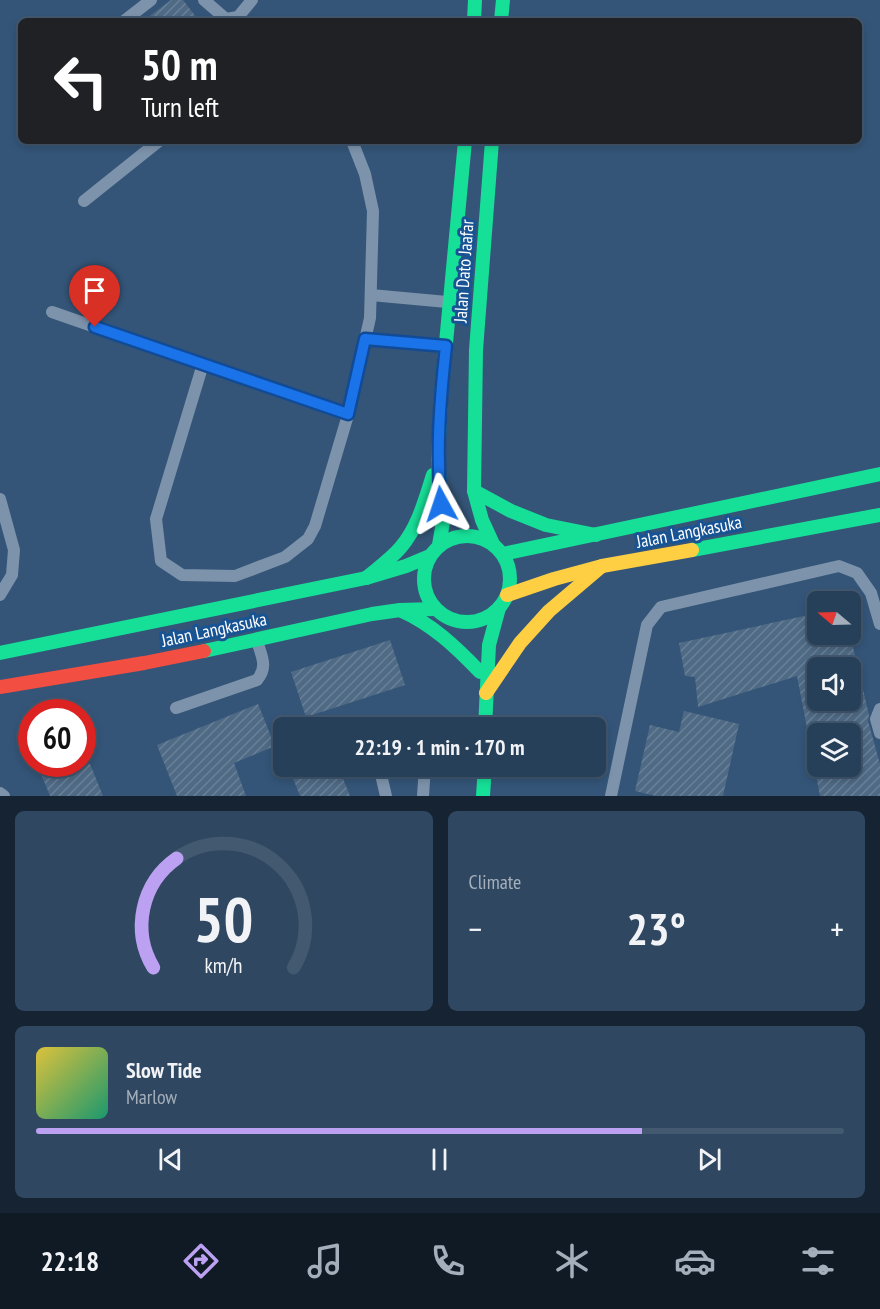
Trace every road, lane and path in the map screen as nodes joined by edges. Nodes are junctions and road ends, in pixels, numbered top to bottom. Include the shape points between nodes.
1 (150, 0) edge
2 (204, 0) edge
3 (252, 0) edge
4 (475, 0) edge
5 (503, 0) edge
6 (128, 18) edge
7 (225, 18) edge
8 (230, 18) edge
9 (474, 18) edge
10 (501, 18) edge
11 (155, 144) edge
12 (353, 144) edge
13 (465, 144) edge
14 (492, 144) edge
15 (84, 201) dead end
16 (371, 295) junction
17 (450, 302) junction
18 (52, 312) dead end
19 (365, 339) junction
20 (446, 346) junction
21 (202, 364) junction
22 (348, 414) junction
23 (438, 459) junction
24 (880, 474) edge
25 (474, 492) junction
26 (0, 499) edge
27 (880, 515) edge
28 (871, 527) dead end
29 (803, 528) junction
30 (596, 536) junction
31 (493, 543) junction
32 (439, 545) junction
33 (503, 554) junction
34 (430, 556) junction
35 (602, 566) junction
36 (366, 578) junction
37 (0, 595) edge
38 (507, 596) junction
39 (499, 608) junction
40 (435, 609) junction
41 (400, 610) junction
42 (447, 618) junction
43 (880, 624) edge
44 (257, 640) junction
45 (0, 653) edge
46 (480, 672) junction
47 (0, 687) edge
48 (486, 693) junction
49 (176, 708) dead end
50 (485, 708) junction
51 (880, 709) edge
52 (485, 717) edge
53 (880, 733) edge
54 (382, 777) edge
55 (424, 777) edge
56 (484, 777) edge
57 (0, 793) edge
58 (4, 796) edge
59 (386, 796) edge
60 (423, 796) edge
61 (483, 796) edge
62 (611, 796) edge

1 - 6 lane
2 - 7 lane
3 - 8 lane via 238,16
4 - 9 main road
5 - 10 main road
11 - 15 lane
12 - 16 lane via 373,211
13 - 17 main road, Jalan Dato Jaafar
14 - 25 main road, Jalan Dato Jaafar via 476,350
16 - 17 lane
16 - 19 lane
17 - 20 main road, Jalan Dato Jaafar
18 - 21 lane
19 - 20 lane
19 - 22 lane
20 - 23 main road, Jalan Dato Jaafar
21 - 22 lane
21 - 22 lane via 156,519 161,561 182,575 235,576 285,556 308,539
23 - 32 main road, Jalan Dato Jaafar via 443,522
23 - 36 main road via 414,528 400,548
24 - 30 main road
25 - 30 main road via 546,525
25 - 31 main road, Jalan Dato Jaafar
26 - 37 lane via 14,550 12,575
27 - 29 main road, Jalan Langkasuka
28 - 29 main road
29 - 35 main road, Jalan Langkasuka
30 - 33 main road
31 - 32 main road via 466,535
31 - 33 main road
32 - 34 main road
33 - 38 main road via 509,567
34 - 36 main road, Jalan Langkasuka
34 - 40 main road via 423,584
35 - 38 main road, Jalan Langkasuka
35 - 48 main road via 542,619
36 - 45 main road, Jalan Langkasuka
38 - 39 main road
39 - 42 main road via 475,622
39 - 48 main road via 489,645
40 - 41 main road, Jalan Langkasuka
40 - 42 main road
41 - 44 main road, Jalan Langkasuka
41 - 46 main road via 442,633
42 - 46 main road
43 - 62 lane via 871,593 857,573 839,566 661,607 647,625
44 - 47 main road, Jalan Langkasuka
44 - 49 lane via 265,664 257,680
46 - 50 main road
48 - 50 main road
50 - 52 main road
51 - 53 lane via 876,719
54 - 59 lane
55 - 60 lane
56 - 61 main road
57 - 58 lane

